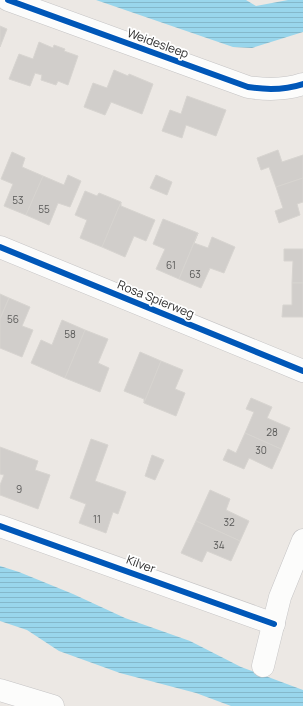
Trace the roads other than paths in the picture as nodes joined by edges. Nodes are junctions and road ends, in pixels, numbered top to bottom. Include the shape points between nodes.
1 (8, 0) edge
2 (303, 84) edge
3 (0, 246) edge
4 (303, 371) edge
5 (0, 526) edge
6 (303, 540) edge
7 (274, 624) junction
8 (263, 666) dead end
9 (0, 690) edge
10 (53, 706) edge

1 - 2 street, Weidesleep via 248,87 266,90
3 - 4 street, Rosa Spierweg
5 - 7 street, Kilver
6 - 7 street via 280,597
7 - 8 street
9 - 10 street

